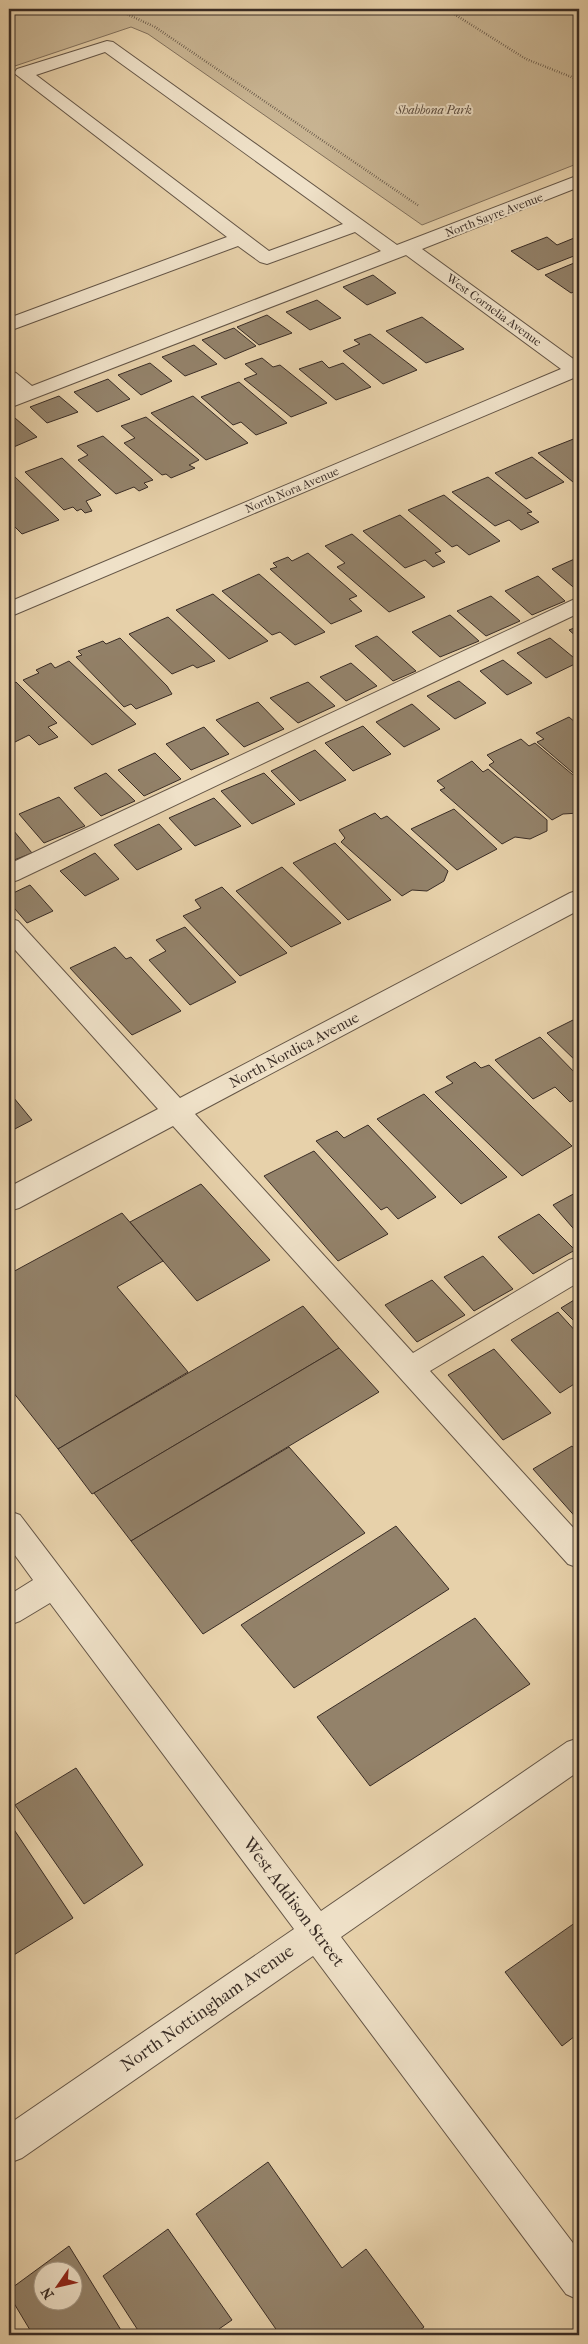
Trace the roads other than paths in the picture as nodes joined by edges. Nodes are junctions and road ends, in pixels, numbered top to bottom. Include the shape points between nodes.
1 (579, 181) edge
2 (357, 225) junction
3 (241, 238) junction
4 (396, 248) junction
5 (9, 325) edge
6 (578, 371) edge
7 (12, 379) edge
8 (30, 394) junction
9 (9, 402) edge
10 (579, 604) edge
11 (9, 610) edge
12 (9, 874) edge
13 (579, 899) edge
14 (9, 927) edge
15 (177, 1112) junction
16 (9, 1200) edge
17 (579, 1268) edge
18 (410, 1369) junction
19 (9, 1524) edge
20 (579, 1555) edge
21 (54, 1584) junction
22 (9, 1611) edge
23 (579, 1753) edge
24 (317, 1933) junction
25 (9, 2145) edge
26 (579, 2281) edge

1 - 4 street, North Sayre Avenue
2 - 3 street via 267,258
2 - 3 street, West Cornelia Avenue via 107,46 23,73
2 - 4 street, West Cornelia Avenue
3 - 5 street
4 - 6 street, West Cornelia Avenue
4 - 7 street
4 - 8 street
6 - 11 street, North Nora Avenue
7 - 8 street
8 - 9 street
10 - 12 street
13 - 15 street, North Nordica Avenue
14 - 15 street
15 - 16 street, North Nordica Avenue
15 - 18 street
17 - 18 street
18 - 20 street
19 - 21 street, West Addison Street
21 - 22 street
21 - 24 street, West Addison Street
23 - 24 street, North Nottingham Avenue
24 - 25 street, North Nottingham Avenue
24 - 26 street, West Addison Street

